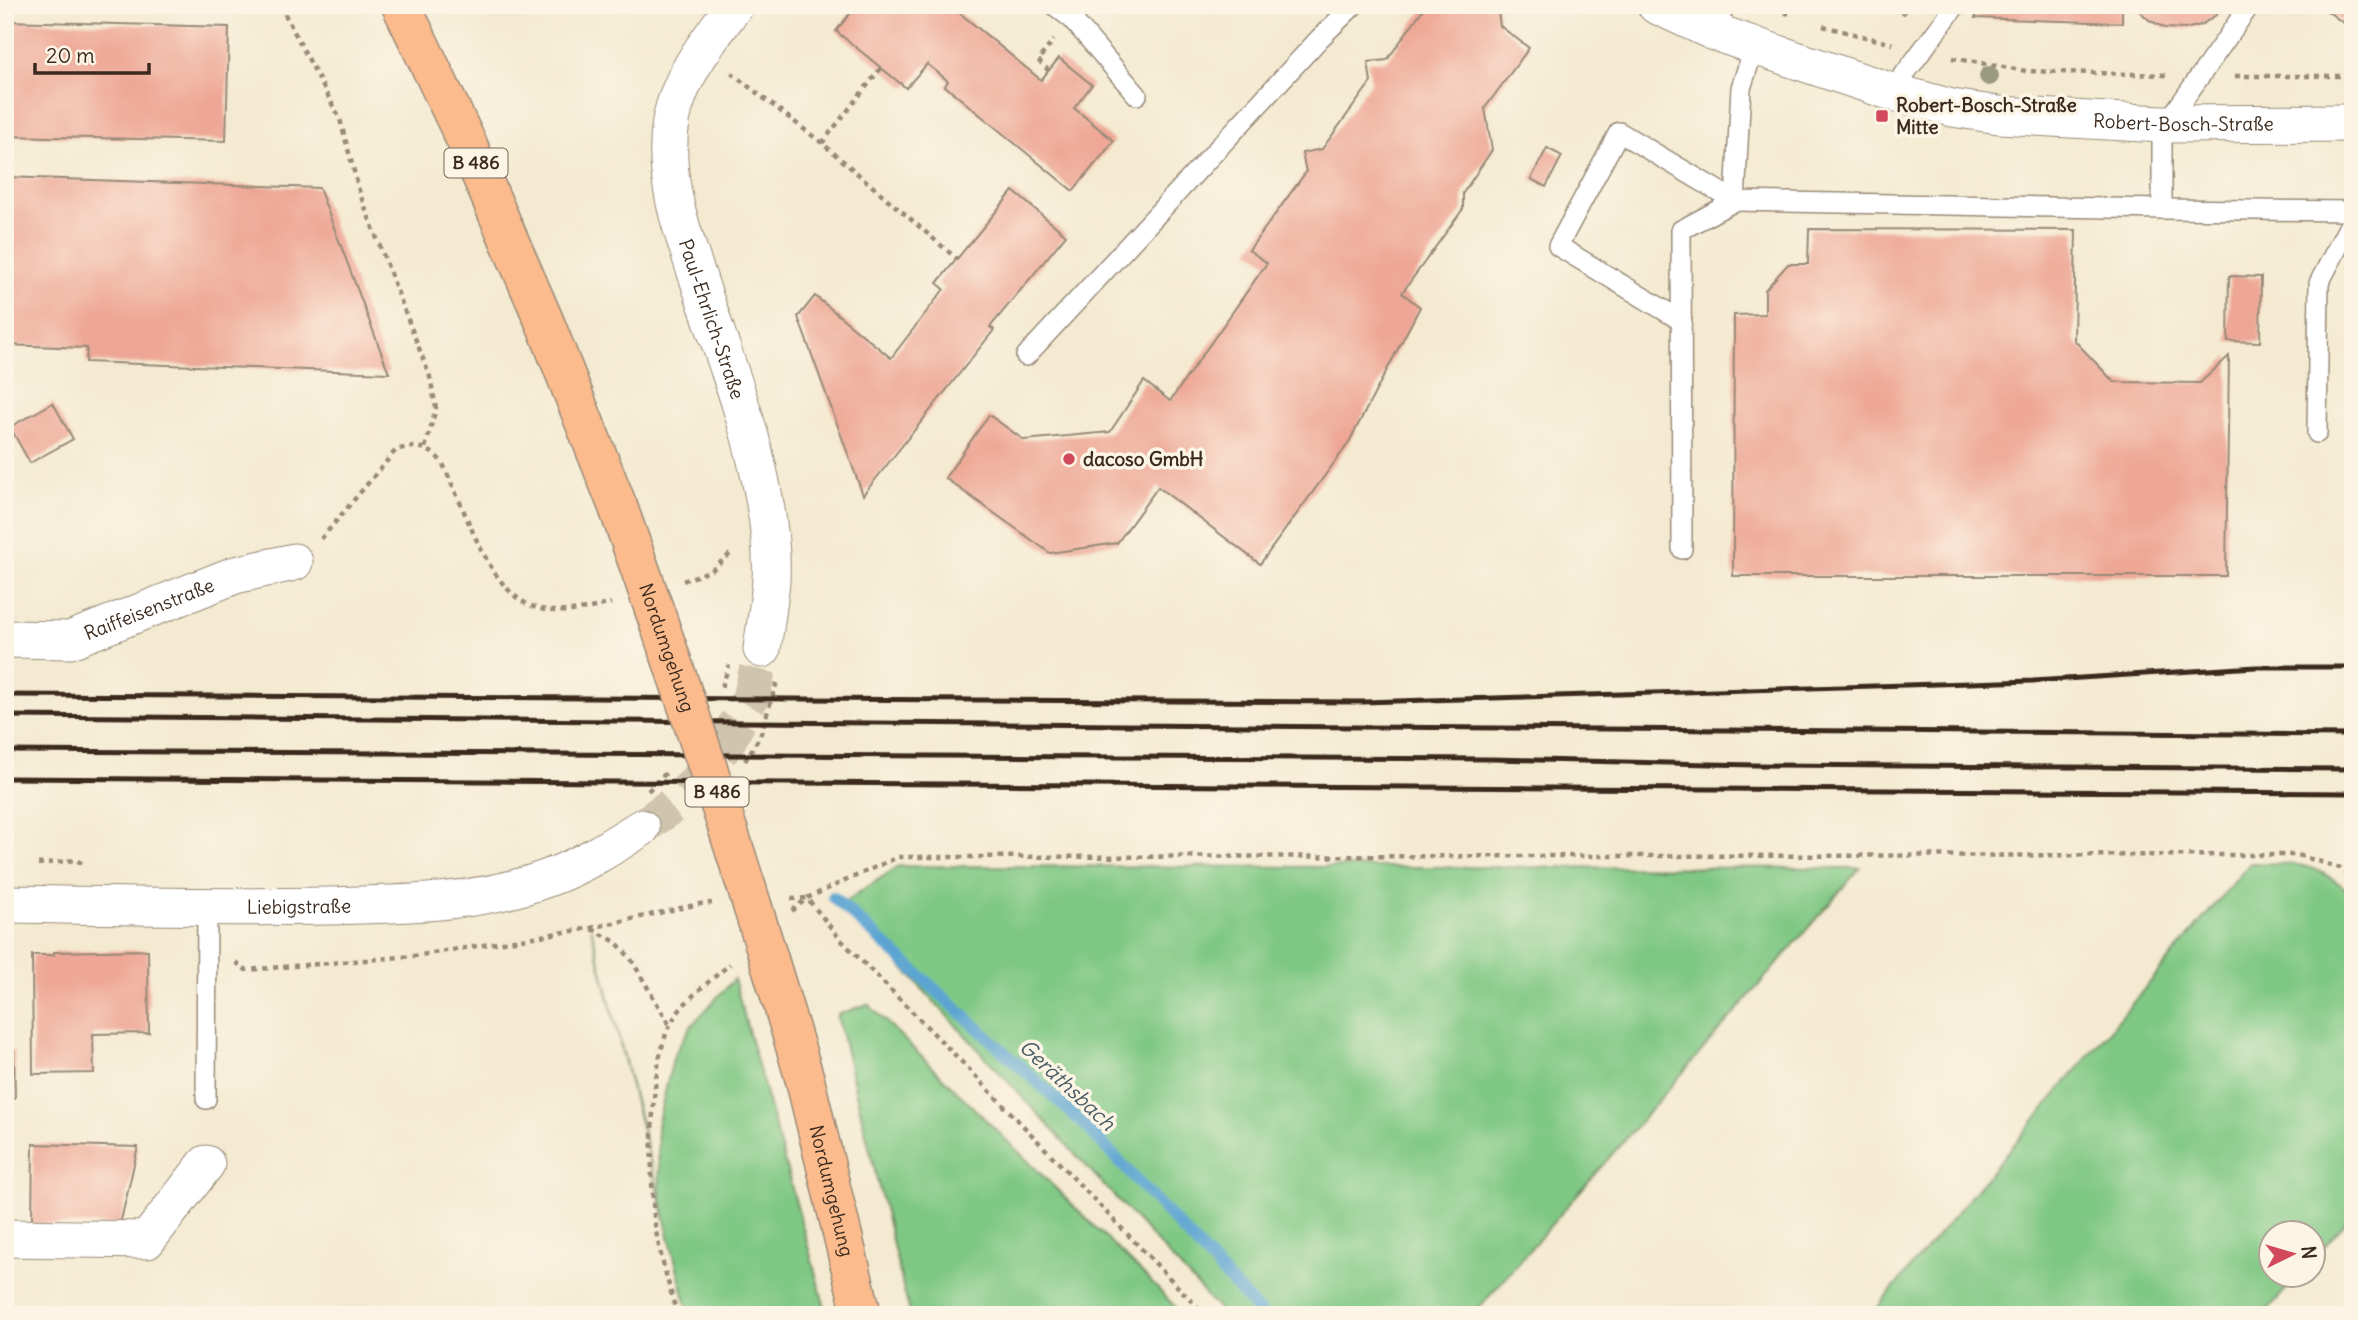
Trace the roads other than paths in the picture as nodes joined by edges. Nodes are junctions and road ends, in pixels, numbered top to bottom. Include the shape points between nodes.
1 (401, 5) edge
2 (735, 5) edge
3 (1054, 5) edge
4 (1354, 5) edge
5 (1656, 5) edge
6 (1956, 5) edge
7 (2249, 5) edge
8 (1719, 18) edge
9 (1755, 46) junction
10 (1892, 91) junction
11 (1137, 95) dead end
12 (2164, 123) junction
13 (2353, 123) edge
14 (1735, 201) junction
15 (2162, 209) junction
16 (2353, 211) edge
17 (2353, 218) edge
18 (1682, 321) junction
19 (1026, 356) dead end
20 (2317, 433) dead end
21 (1682, 549) dead end
22 (294, 562) dead end
23 (5, 639) edge
24 (762, 649) tunnel mouth
25 (641, 828) tunnel mouth
26 (5, 904) edge
27 (207, 908) junction
28 (206, 1099) dead end
29 (206, 1164) dead end
30 (5, 1238) edge
31 (862, 1315) edge

1 - 31 main road, Nordumgehung / B 486, bridge via 545,324 618,507 688,703 805,1080
2 - 24 street, Paul-Ehrlich-Straße via 701,50 683,84 671,118 668,148 681,228 758,469 771,579
3 - 11 lane via 1072,19
4 - 19 lane
5 - 8 street, Robert-Bosch-Straße
6 - 10 lane
7 - 12 lane
8 - 9 street, Robert-Bosch-Straße
9 - 10 street, Robert-Bosch-Straße
9 - 14 lane via 1741,88
10 - 12 street, Robert-Bosch-Straße via 1999,115
12 - 13 street, Robert-Bosch-Straße
12 - 15 lane
14 - 15 lane
14 - 18 lane via 1681,230
14 - 18 lane via 1619,132 1558,246
15 - 16 lane
17 - 20 lane via 2319,283
18 - 21 lane
22 - 23 street, Raiffeisenstraße via 235,575 70,640
25 - 27 street, Liebigstraße via 586,862 502,892 412,904
26 - 27 street, Liebigstraße
27 - 28 lane
29 - 30 street via 147,1240

